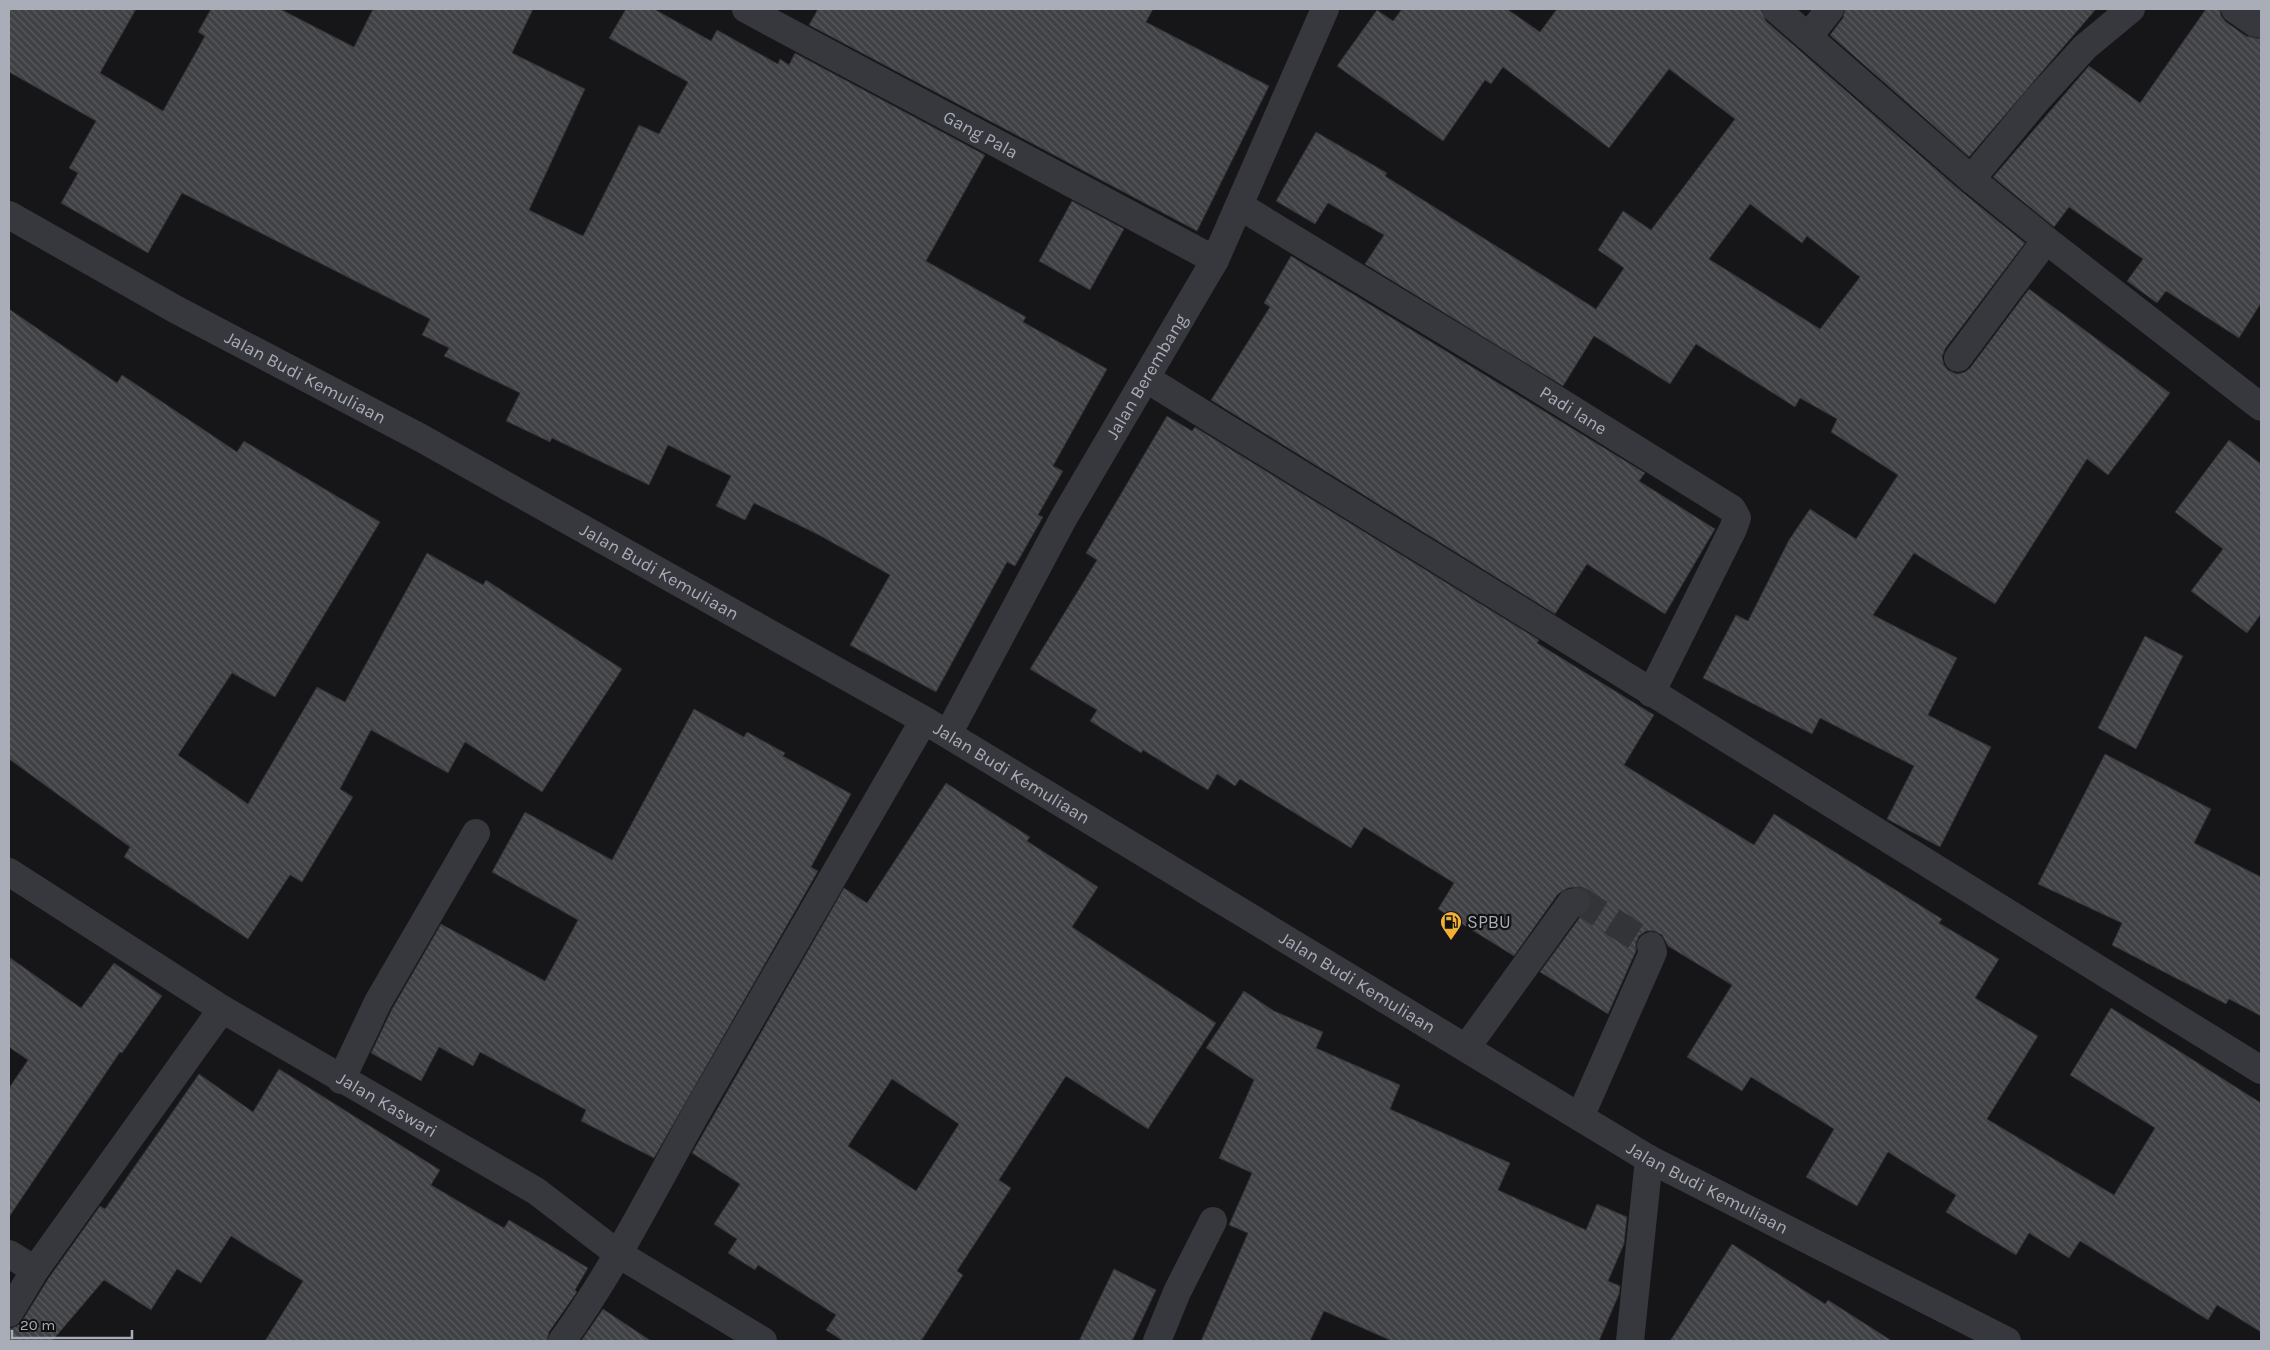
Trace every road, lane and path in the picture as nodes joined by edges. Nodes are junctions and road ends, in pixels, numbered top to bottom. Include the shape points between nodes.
1 (746, 9) edge
2 (1325, 9) edge
3 (1776, 9) edge
4 (1830, 9) edge
5 (2131, 9) edge
6 (2235, 9) edge
7 (2261, 24) edge
8 (1808, 37) junction
9 (1972, 179) junction
10 (1240, 206) junction
11 (9, 215) edge
12 (2046, 240) junction
13 (1215, 260) junction
14 (1958, 358) dead end
15 (1147, 379) junction
16 (2261, 406) edge
17 (1651, 693) junction
18 (924, 720) junction
19 (948, 734) junction
20 (476, 833) dead end
21 (9, 872) edge
22 (1576, 902) dead end
23 (1651, 946) dead end
24 (222, 1009) junction
25 (1466, 1048) junction
26 (2261, 1070) edge
27 (341, 1080) junction
28 (1580, 1117) junction
29 (1649, 1159) junction
30 (1213, 1221) dead end
31 (617, 1252) junction
32 (9, 1254) edge
33 (35, 1270) junction
34 (9, 1313) edge
35 (562, 1341) edge
36 (763, 1341) edge
37 (1157, 1341) edge
38 (1630, 1341) edge
39 (2007, 1341) edge

1 - 13 street, Gang Pala
2 - 10 street, Jalan Berembang
3 - 8 street
4 - 8 street
5 - 9 street via 2085,47
6 - 7 street
8 - 9 street
9 - 12 street
10 - 13 street, Jalan Berembang
10 - 17 street, Padi lane via 1732,509 1737,518 1733,529
11 - 18 street, Jalan Budi Kemuliaan via 175,308 421,438
12 - 14 street
12 - 16 street
13 - 15 street, Jalan Berembang
15 - 17 street
15 - 19 street, Jalan Berembang via 1063,518
17 - 26 street
18 - 19 street, Jalan Budi Kemuliaan
18 - 31 street
19 - 25 street, Jalan Budi Kemuliaan
20 - 27 street via 378,1002
21 - 24 street, Jalan Kaswari
22 - 25 street via 1571,903
23 - 28 street via 1653,952
24 - 27 street, Jalan Kaswari
24 - 33 street
25 - 28 street, Jalan Budi Kemuliaan
27 - 31 street, Jalan Kaswari via 536,1192
28 - 29 street, Jalan Budi Kemuliaan
29 - 38 street
29 - 39 street, Jalan Budi Kemuliaan
30 - 37 street via 1177,1292
31 - 35 street
31 - 36 street, Jalan Kaswari
32 - 33 street
33 - 34 street

